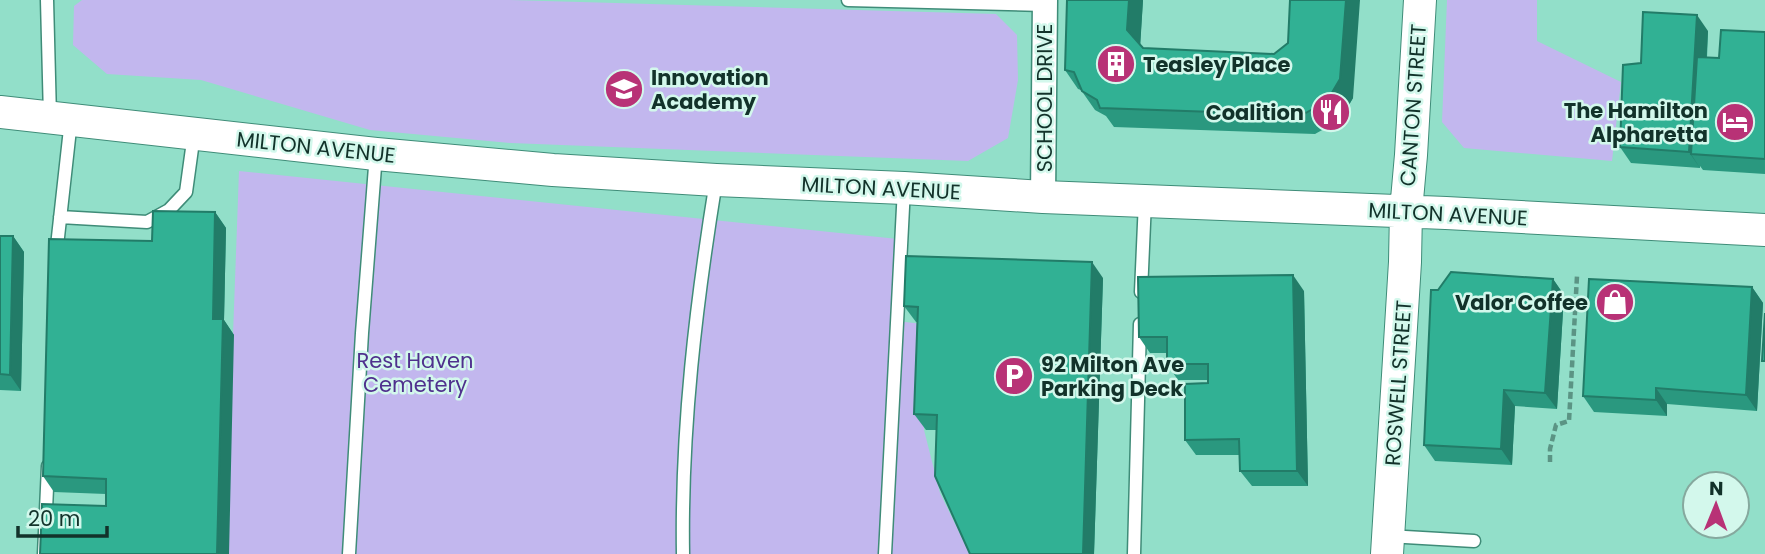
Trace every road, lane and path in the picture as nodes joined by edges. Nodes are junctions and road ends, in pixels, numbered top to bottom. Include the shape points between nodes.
1 (47, 0) edge
2 (848, 0) edge
3 (1420, 0) edge
4 (939, 1) edge
5 (1044, 3) edge
6 (0, 112) edge
7 (61, 118) junction
8 (194, 133) junction
9 (376, 153) junction
10 (716, 180) junction
11 (904, 188) junction
12 (1043, 197) junction
13 (1145, 201) junction
14 (1406, 211) junction
15 (60, 217) junction
16 (1765, 230) edge
17 (56, 266) edge
18 (1577, 276) dead end
19 (48, 458) edge
20 (1549, 462) dead end
21 (1474, 541) dead end
22 (1387, 545) edge
23 (44, 554) edge
24 (349, 554) edge
25 (684, 554) edge
26 (885, 554) edge
27 (1134, 554) edge

1 - 7 lane
2 - 4 lane
3 - 14 street, CANTON STREET
4 - 5 lane
5 - 12 street, SCHOOL DRIVE
6 - 7 street, MILTON AVENUE
7 - 8 street, MILTON AVENUE
7 - 15 lane
8 - 9 street, MILTON AVENUE
8 - 15 lane via 186,192 169,210 146,222
9 - 10 street, MILTON AVENUE
9 - 24 lane
10 - 11 street, MILTON AVENUE
10 - 25 lane via 692,349 682,505
11 - 12 street, MILTON AVENUE
11 - 26 lane
12 - 13 street, MILTON AVENUE
13 - 14 street, MILTON AVENUE
13 - 27 lane
14 - 16 street, MILTON AVENUE
14 - 22 street, ROSWELL STREET
15 - 17 lane
18 - 20 path via 1569,421 1556,425
19 - 23 lane
21 - 22 lane

